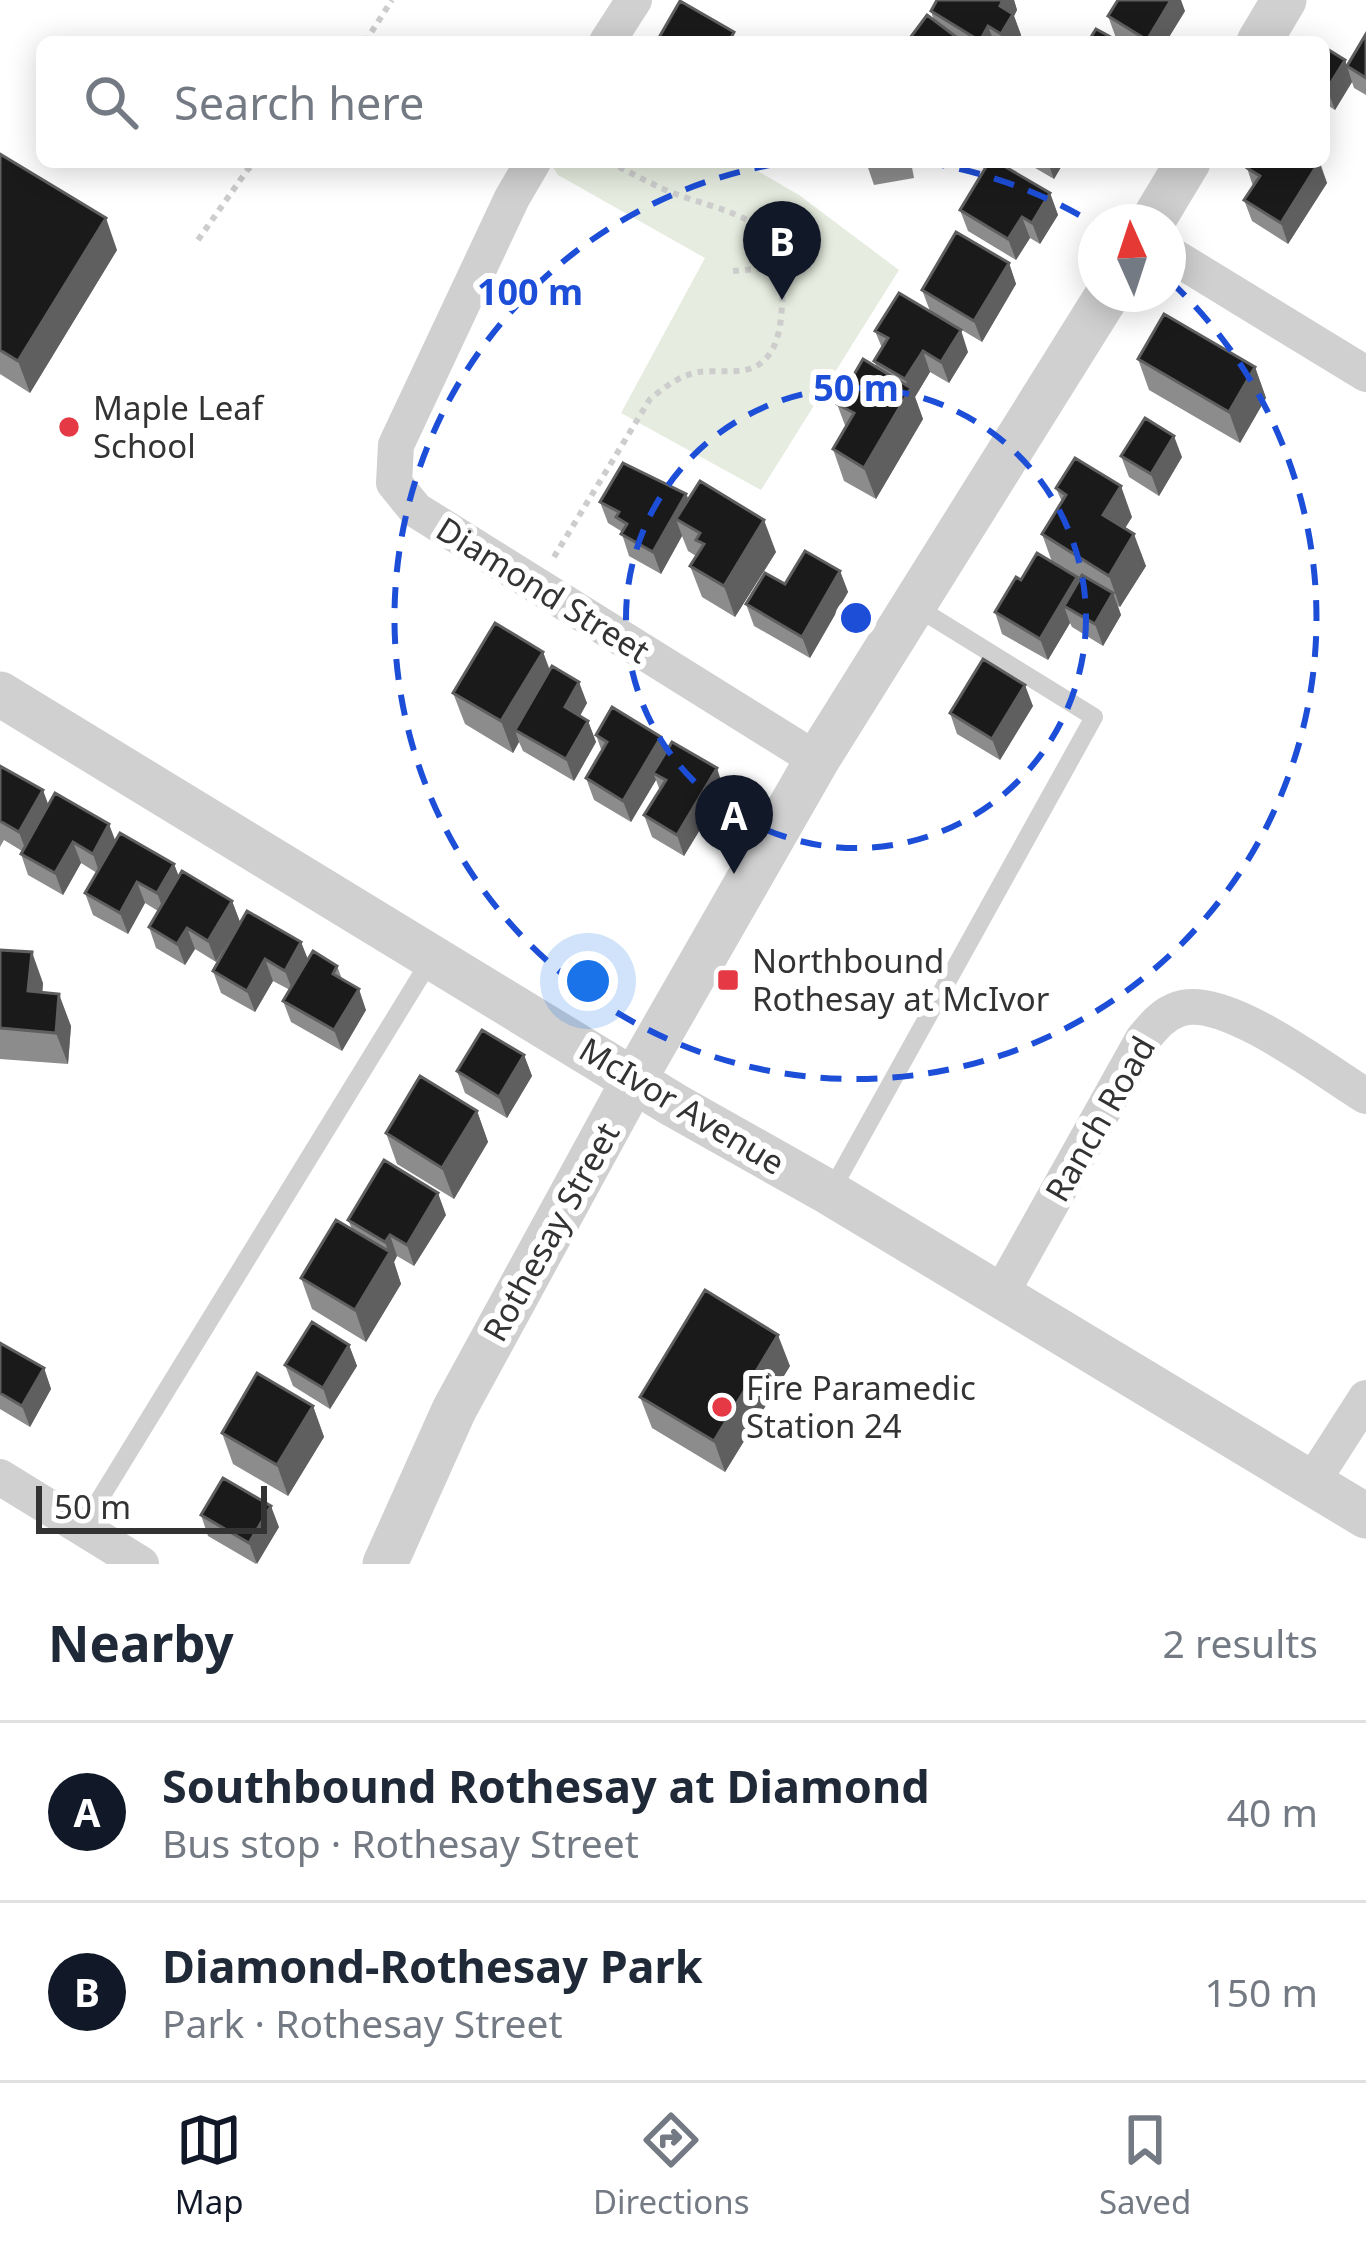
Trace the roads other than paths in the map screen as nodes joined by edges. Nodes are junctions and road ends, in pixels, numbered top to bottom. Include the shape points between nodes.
1 (634, 0) edge
2 (1284, 0) edge
3 (611, 36) edge
4 (1263, 36) edge
5 (530, 168) edge
6 (1184, 168) edge
7 (1163, 204) edge
8 (1186, 265) edge
9 (1097, 312) edge
10 (1366, 374) edge
11 (914, 605) junction
12 (0, 694) edge
13 (817, 760) junction
14 (434, 956) junction
15 (635, 1078) junction
16 (1366, 1096) edge
17 (830, 1193) junction
18 (999, 1297) junction
19 (1366, 1398) edge
20 (0, 1478) edge
21 (1312, 1482) junction
22 (1366, 1516) edge
23 (82, 1528) junction
24 (141, 1564) edge
25 (385, 1564) edge

1 - 3 street
2 - 4 street
5 - 13 street, Diamond Street via 396,445 394,483 416,510
6 - 7 street
8 - 10 street
9 - 11 street, Rothesay Street
11 - 13 street, Rothesay Street
11 - 17 lane via 1094,717
12 - 14 street, McIvor Avenue
13 - 15 street, Rothesay Street
14 - 15 street, McIvor Avenue
14 - 23 lane
15 - 17 street, McIvor Avenue
15 - 25 street, Rothesay Street via 454,1410
16 - 18 street, Ranch Road via 1234,1016 1181,1007 1143,1039
17 - 18 street, McIvor Avenue
18 - 21 street, McIvor Avenue
19 - 21 street
20 - 23 street
21 - 22 street, McIvor Avenue
23 - 24 street

